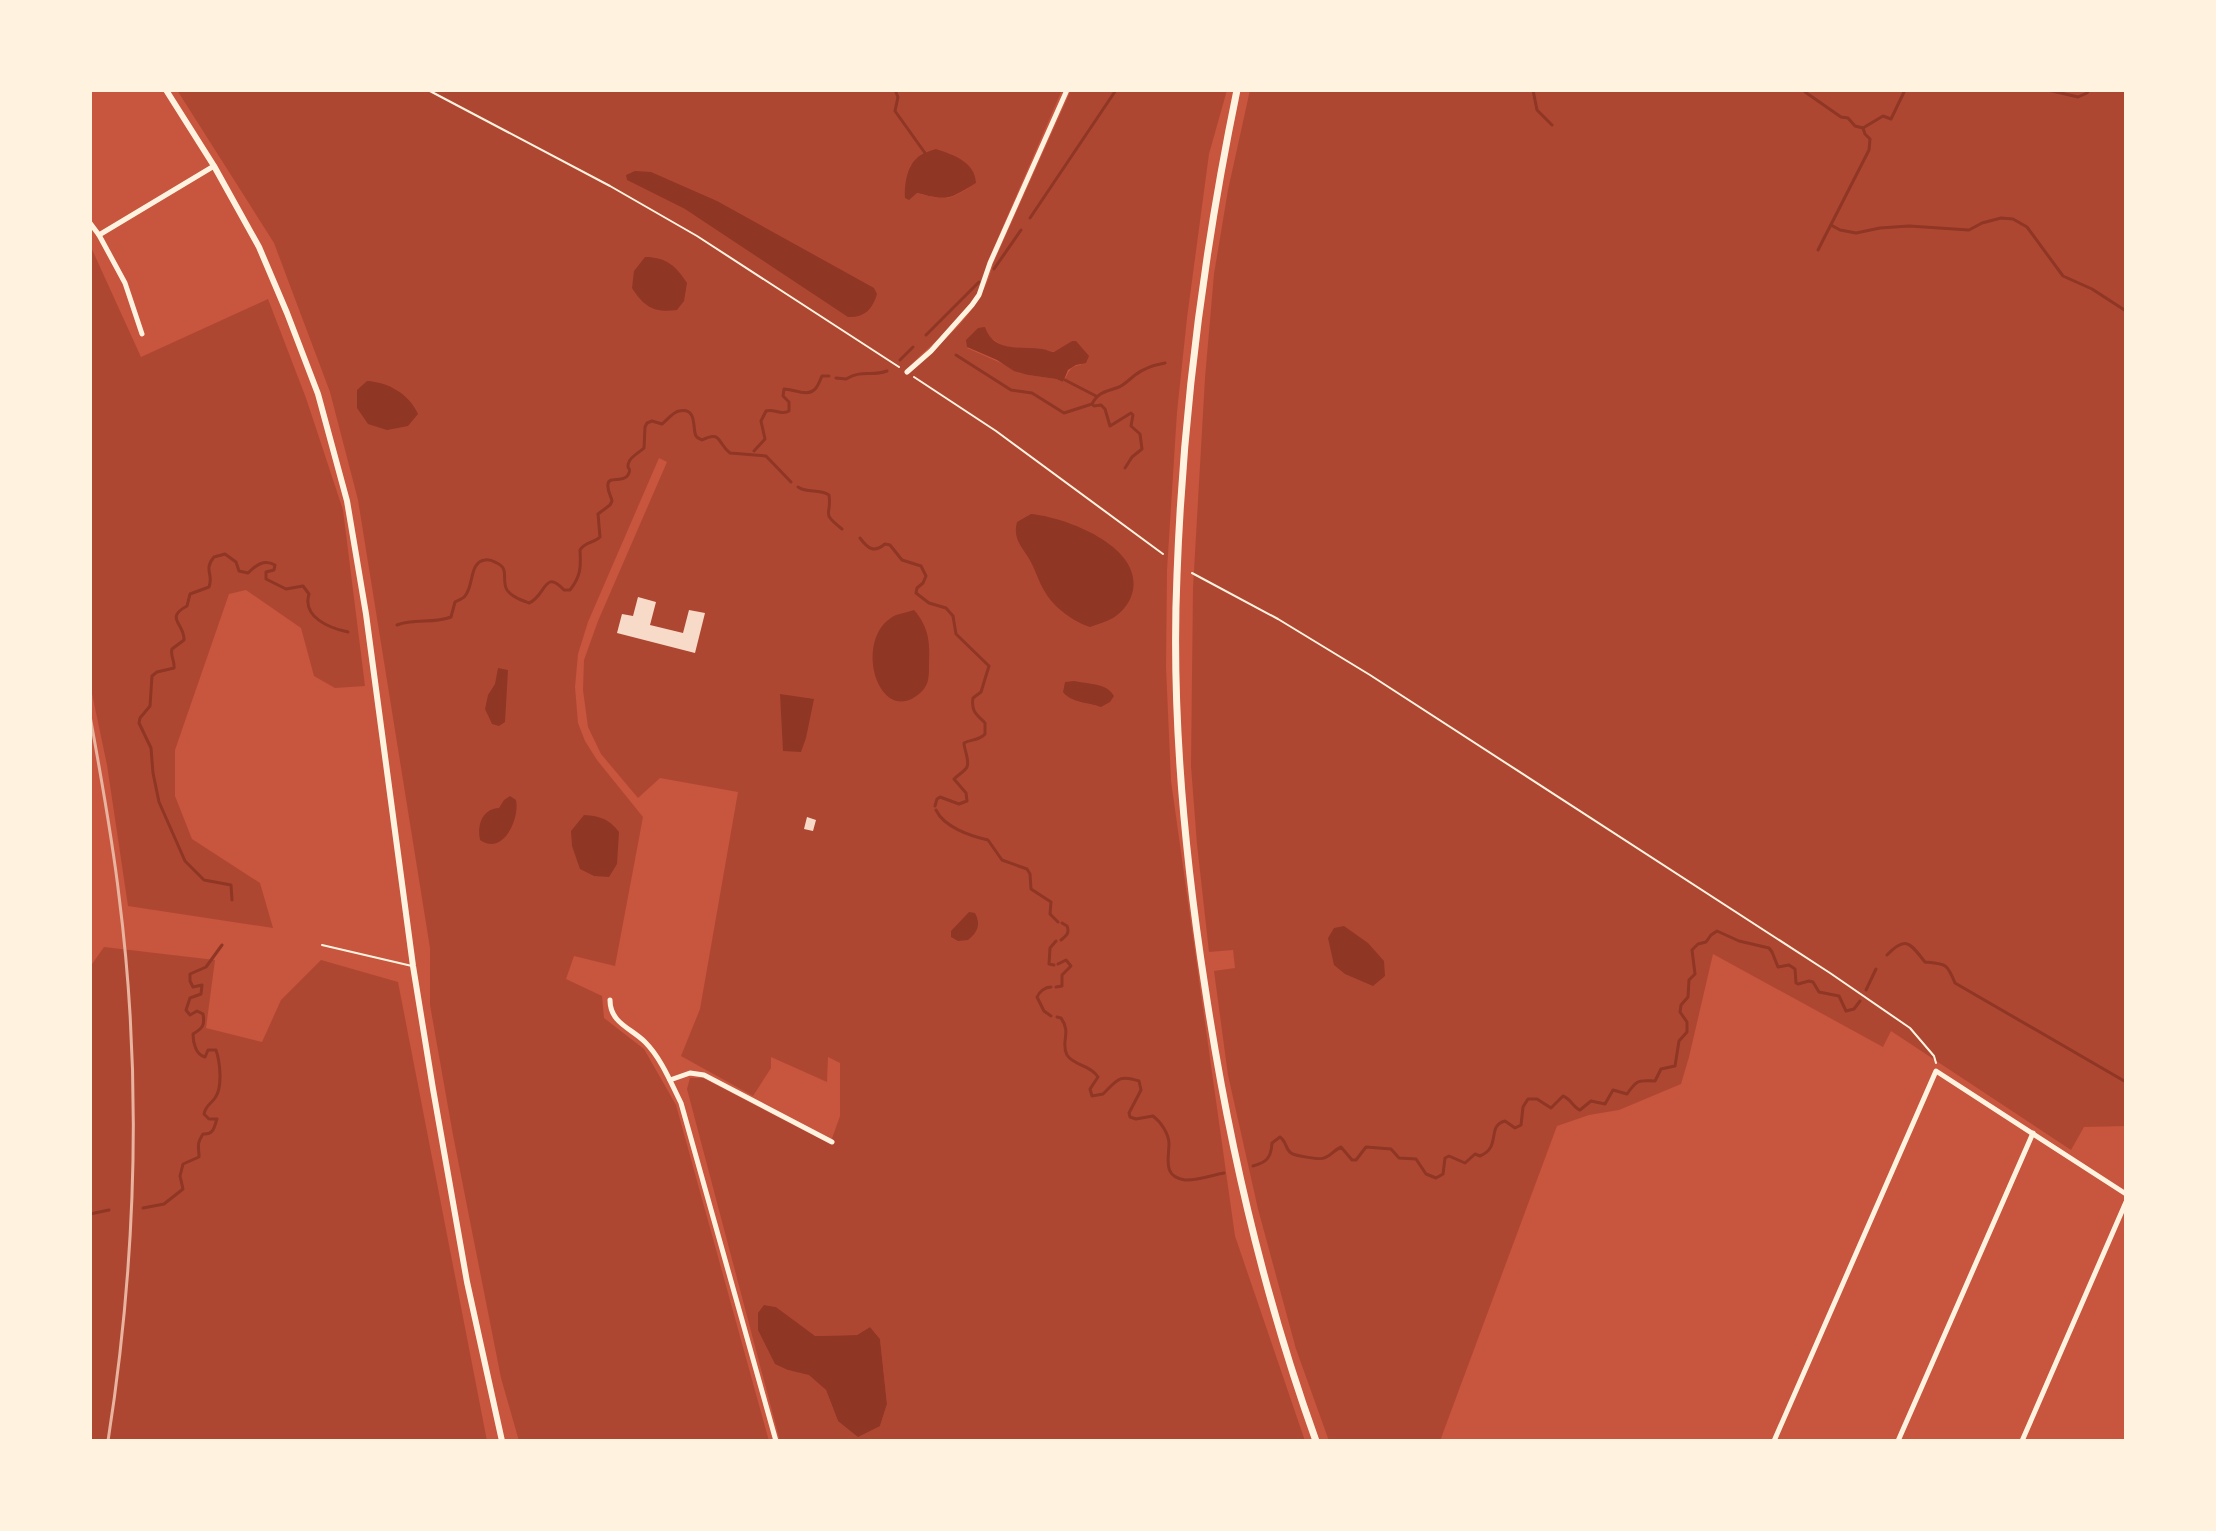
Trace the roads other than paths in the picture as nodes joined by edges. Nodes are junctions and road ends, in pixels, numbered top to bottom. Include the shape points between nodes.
1 (166, 90) edge
2 (1067, 90) edge
3 (1237, 90) edge
4 (214, 166) junction
5 (90, 223) edge
6 (99, 235) junction
7 (142, 334) dead end
8 (907, 372) road end
9 (322, 945) dead end
10 (413, 966) junction
11 (610, 1000) dead end
12 (670, 1080) junction
13 (2033, 1133) junction
14 (832, 1142) dead end
15 (2126, 1194) edge
16 (2126, 1202) edge
17 (502, 1441) edge
18 (776, 1441) edge
19 (1316, 1441) edge
20 (1774, 1441) edge
21 (1898, 1441) edge
22 (2022, 1441) edge

1 - 4 street
2 - 8 street via 979,295
3 - 19 main road via 1195,333 1184,450 1176,670 1181,788 1217,1069 1270,1299
4 - 6 street
4 - 10 street via 259,247 287,313 318,394 347,501
5 - 6 street
6 - 7 street via 125,283
9 - 10 lane
10 - 17 street via 467,1282
11 - 12 street via 616,1020 647,1043
12 - 14 street via 690,1073 704,1075
12 - 18 street via 681,1103
13 - 15 street
13 - 20 street via 1936,1071
13 - 21 street
16 - 22 street

